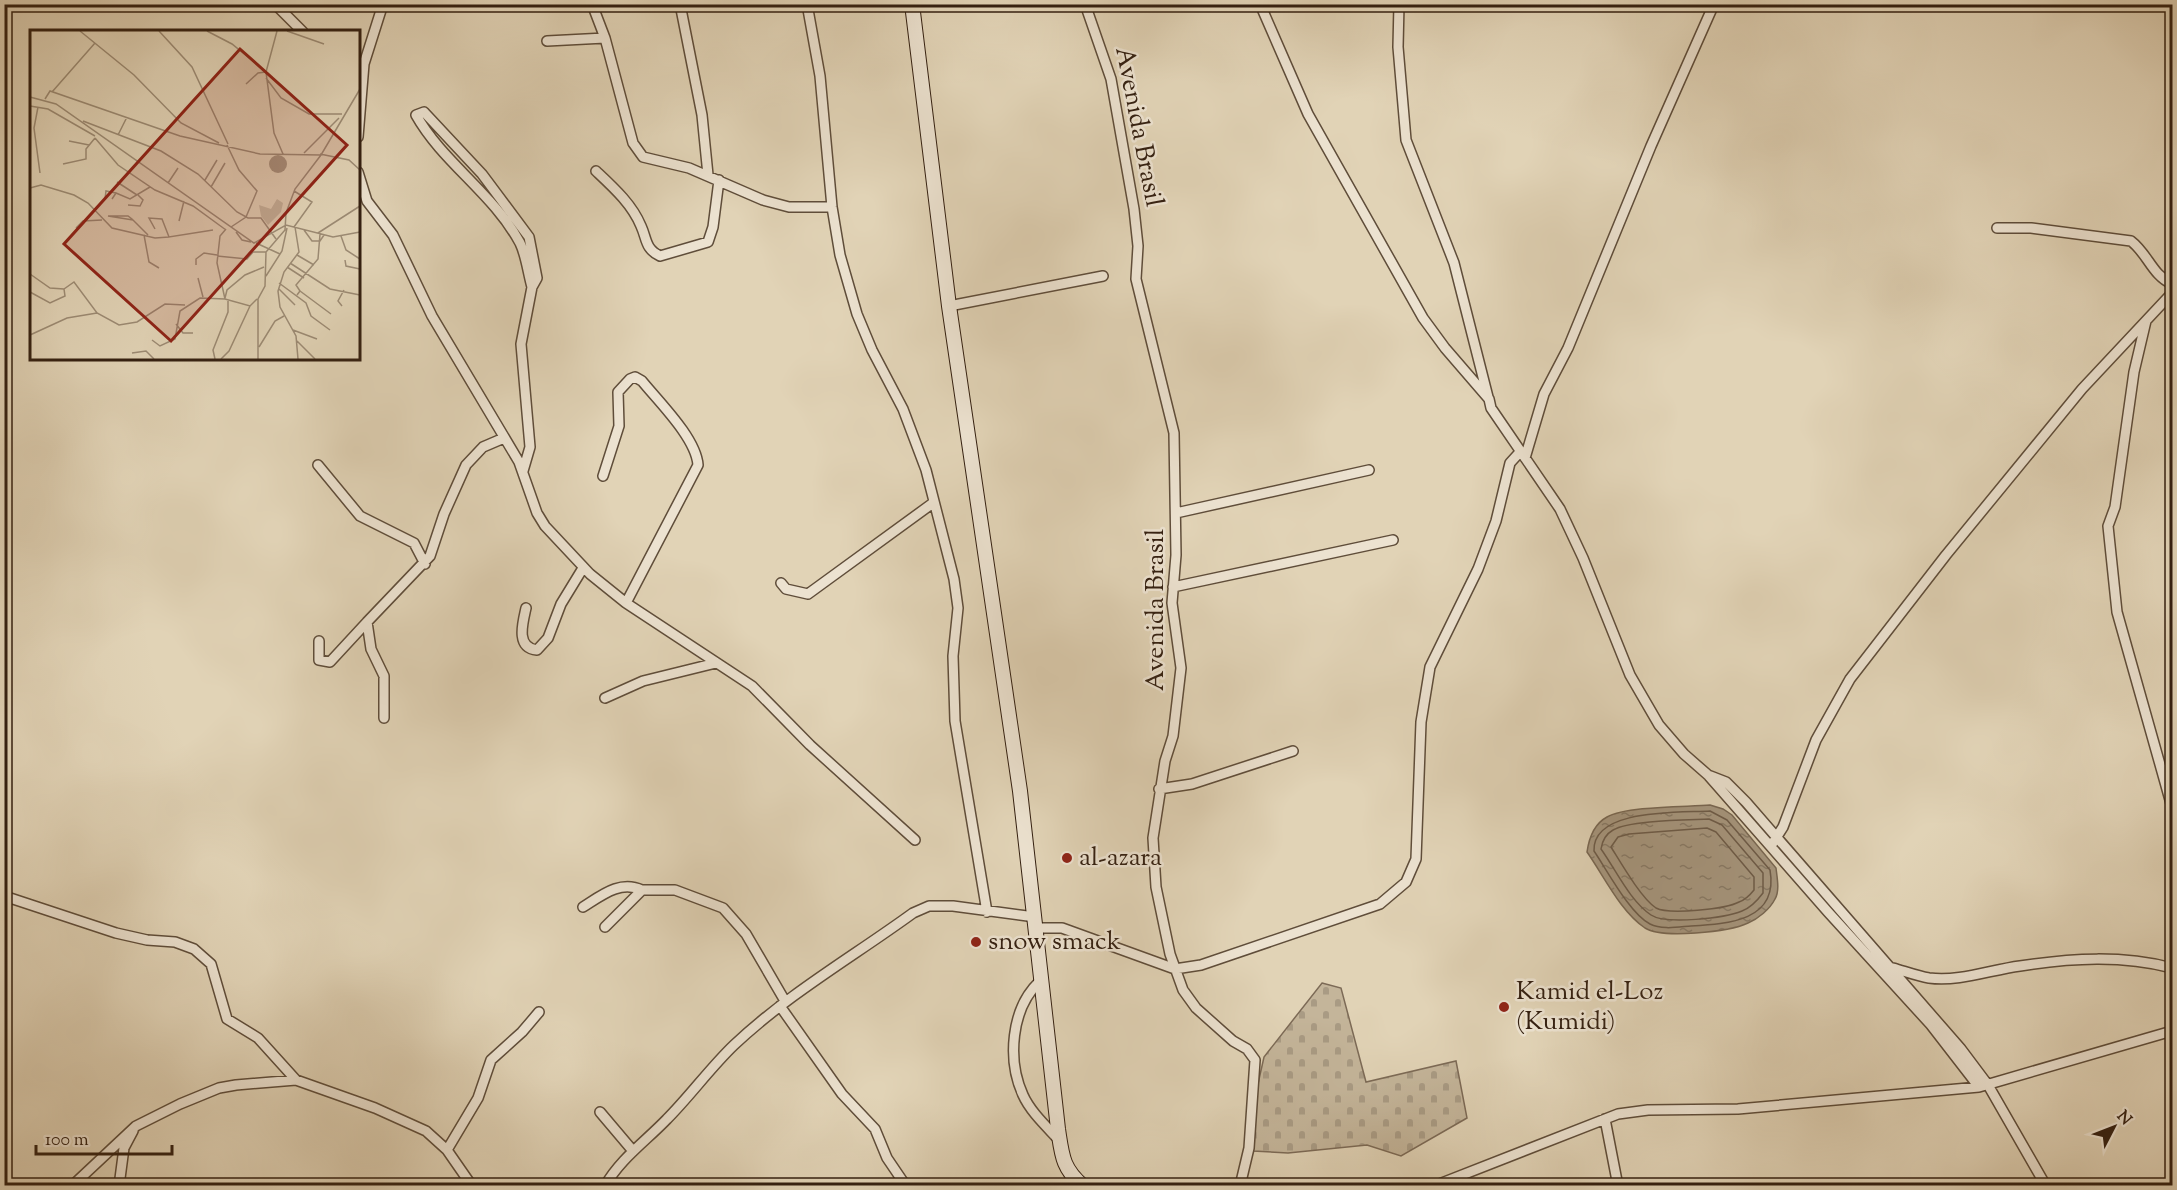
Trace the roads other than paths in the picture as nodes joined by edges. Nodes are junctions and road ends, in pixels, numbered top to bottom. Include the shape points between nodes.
1 (275, 4) edge
2 (383, 4) edge
3 (592, 4) edge
4 (680, 4) edge
5 (807, 4) edge
6 (912, 4) edge
7 (1085, 4) edge
8 (1260, 4) edge
9 (1399, 4) edge
10 (1714, 4) edge
11 (301, 30) edge
12 (605, 38) junction
13 (547, 42) dead end
14 (360, 94) edge
15 (596, 171) dead end
16 (708, 176) junction
17 (360, 178) edge
18 (719, 180) junction
19 (832, 207) junction
20 (1997, 228) dead end
21 (1103, 276) dead end
22 (2172, 284) edge
23 (532, 287) junction
24 (2172, 293) edge
25 (949, 306) junction
26 (2147, 318) junction
27 (1489, 399) junction
28 (504, 438) junction
29 (1523, 455) junction
30 (318, 465) dead end
31 (1368, 470) dead end
32 (523, 471) junction
33 (603, 476) dead end
34 (933, 502) junction
35 (1176, 513) junction
36 (1394, 540) dead end
37 (425, 564) junction
38 (583, 568) junction
39 (781, 583) dead end
40 (1173, 588) junction
41 (626, 603) junction
42 (526, 608) dead end
43 (367, 622) junction
44 (319, 641) dead end
45 (716, 663) junction
46 (605, 698) dead end
47 (384, 718) dead end
48 (1293, 752) dead end
49 (1708, 775) junction
50 (1159, 789) junction
51 (2172, 807) edge
52 (1778, 838) junction
53 (915, 840) dead end
54 (1771, 846) junction
55 (642, 890) junction
56 (4, 896) edge
57 (583, 907) dead end
58 (1831, 909) junction
59 (987, 912) junction
60 (1035, 922) junction
61 (604, 927) dead end
62 (1893, 968) junction
63 (2172, 968) edge
64 (1175, 969) junction
65 (1040, 982) junction
66 (783, 1004) junction
67 (539, 1012) dead end
68 (2172, 1031) edge
69 (296, 1080) junction
70 (1984, 1086) junction
71 (600, 1112) dead end
72 (1605, 1119) junction
73 (136, 1126) junction
74 (1060, 1141) junction
75 (447, 1150) junction
76 (633, 1151) junction
77 (1071, 1180) edge
78 (4, 1181) edge
79 (10, 1185) edge
80 (72, 1185) edge
81 (119, 1185) edge
82 (472, 1185) edge
83 (605, 1185) edge
84 (906, 1185) edge
85 (1083, 1185) edge
86 (1240, 1185) edge
87 (1434, 1185) edge
88 (1618, 1185) edge
89 (2046, 1185) edge

1 - 11 street
2 - 14 street via 364,64
3 - 12 street
4 - 16 street via 702,115
5 - 19 street via 823,101
6 - 25 main road
7 - 35 street, Avenida Brasil via 1111,79 1134,209 1136,279 1174,433
8 - 27 street via 1308,114 1413,300 1445,348
9 - 27 street via 1398,47 1406,140 1454,263
10 - 29 street via 1568,348 1544,394
12 - 13 street
12 - 16 street via 638,153 649,161 668,162
15 - 18 street via 629,206 648,247 660,256 708,242
16 - 18 street
17 - 28 street via 367,201 393,235 432,316
18 - 19 street via 789,207
19 - 34 street via 840,255 857,314 903,409 926,470
20 - 22 street via 2031,228 2131,241 2155,272
21 - 25 street
23 - 23 street via 537,278 529,237 482,174 424,112 416,115 427,135 483,190 520,244
23 - 32 street via 521,344 530,447
24 - 26 street
25 - 60 main road via 999,635
26 - 51 street via 2134,372 2115,507 2108,526 2121,630
26 - 52 street via 1970,525 1850,679 1815,740
27 - 29 street
28 - 32 street
28 - 37 street via 483,447 466,465
29 - 49 street via 1573,535 1645,704 1669,738
29 - 64 street via 1510,463 1496,521 1478,569 1430,667 1421,722 1416,859 1406,882 1380,904 1201,965
30 - 37 street via 360,516 414,543
31 - 35 street
32 - 38 street via 545,526
33 - 41 street via 619,426 618,392 635,377 687,437 698,465
34 - 39 street via 808,594 786,589
34 - 59 street via 958,608 952,656 955,721
35 - 40 street, Avenida Brasil
36 - 40 street
37 - 43 street
38 - 41 street
38 - 42 street via 561,604 548,638 537,650 527,646 522,638
40 - 50 street, Avenida Brasil via 1181,668 1173,736
41 - 45 street
43 - 44 street via 330,662 320,660
43 - 47 street via 371,649 384,676
45 - 46 street via 643,681
45 - 53 street via 771,702 810,745
48 - 50 street via 1192,784
49 - 52 street via 1726,782
49 - 54 street
50 - 64 street, Avenida Brasil via 1153,838 1156,887
52 - 54 street
52 - 58 street
54 - 58 street
55 - 57 street via 630,886 616,888
55 - 61 street
55 - 66 street via 675,890 723,908 751,941
56 - 69 street via 116,933 175,942 194,949 211,964 227,1019 258,1038
58 - 62 street
58 - 70 street
59 - 60 street
59 - 66 street via 929,906 913,913
60 - 64 street
60 - 65 main road
62 - 63 street via 1929,978 2099,958
62 - 70 street via 1961,1049
64 - 86 street, Avenida Brasil via 1196,1008 1255,1060 1249,1148
65 - 74 main road
65 - 74 street via 1028,993 1017,1021 1016,1075 1024,1097
66 - 76 street via 706,1072 669,1118
66 - 84 street via 843,1094 875,1129 887,1158
67 - 75 street via 491,1060 478,1098
68 - 70 street
69 - 73 street via 219,1088
69 - 75 street via 426,1131
70 - 72 street via 1738,1109 1648,1110
70 - 89 street
71 - 76 street
72 - 87 street
72 - 88 street
73 - 80 street
73 - 81 street via 124,1148
74 - 77 main road
75 - 82 street
76 - 83 street
77 - 85 main road
78 - 79 street

